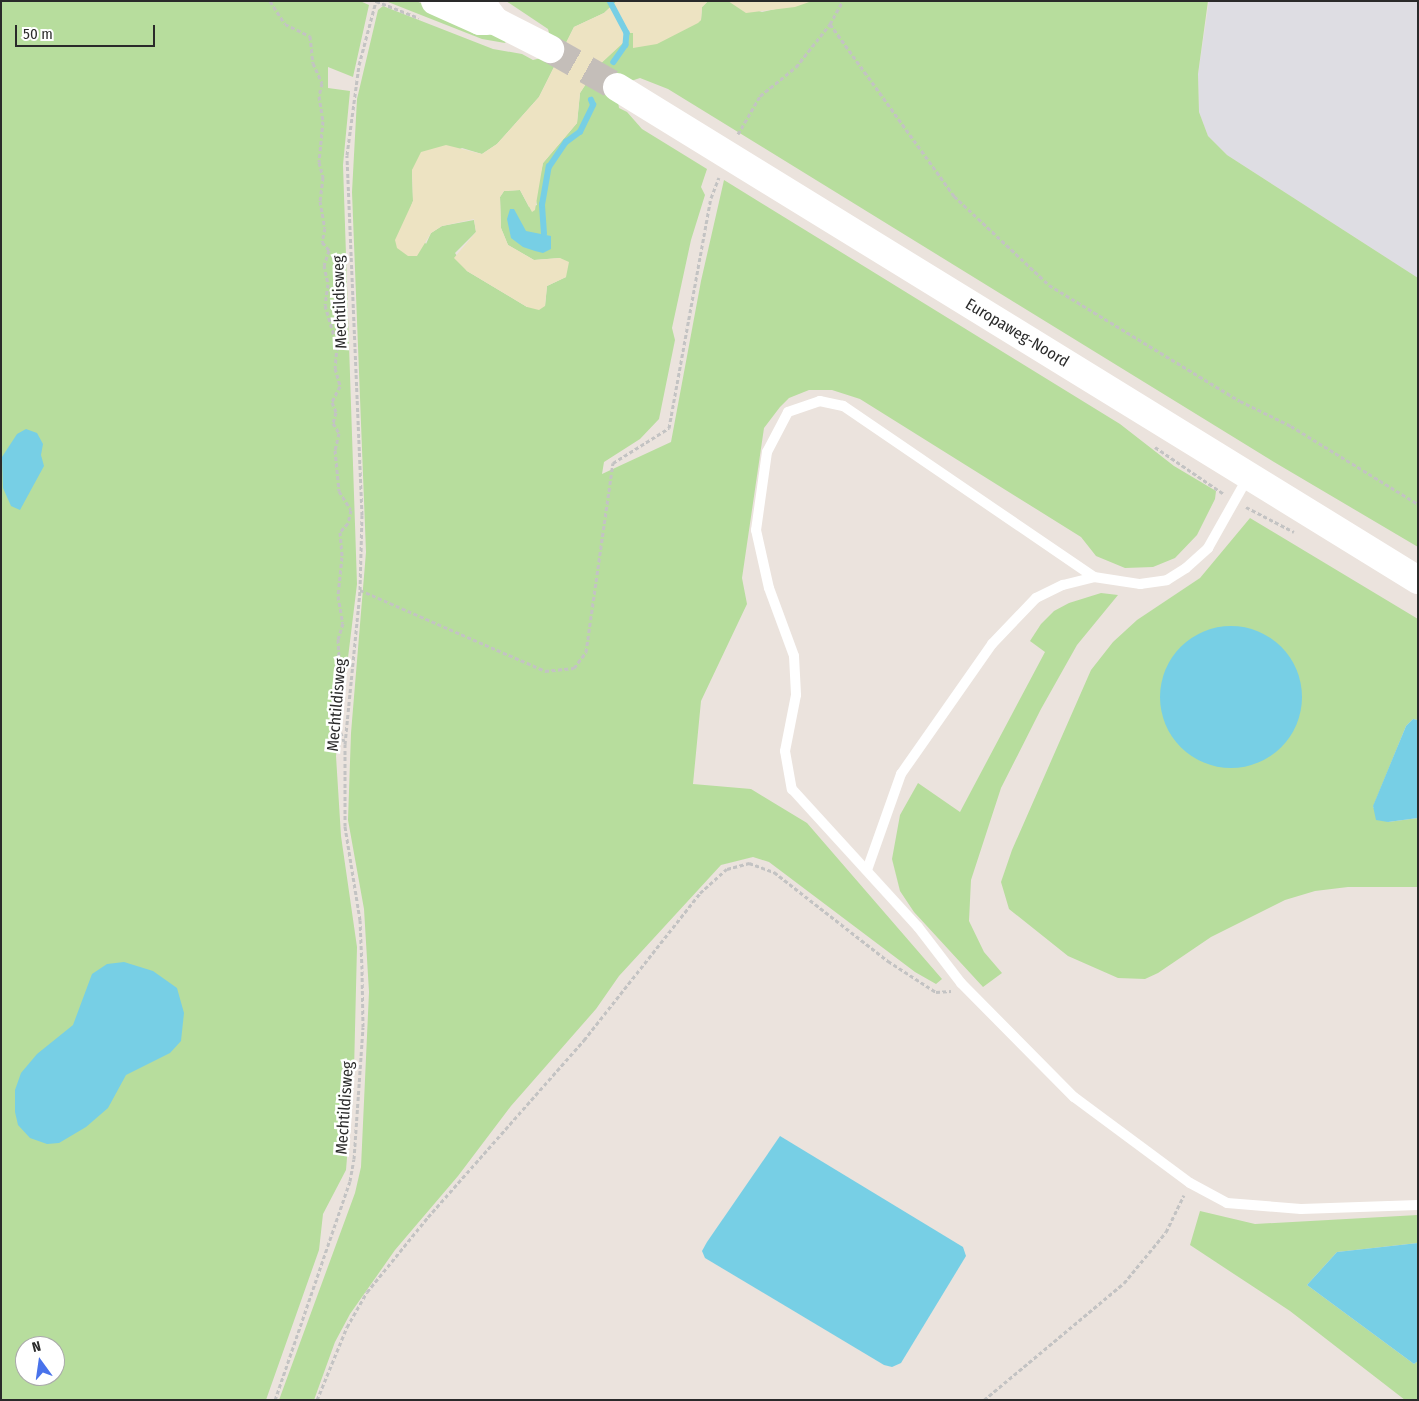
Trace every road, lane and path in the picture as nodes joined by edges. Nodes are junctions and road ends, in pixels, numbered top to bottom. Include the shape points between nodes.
1 (270, 1) edge
2 (376, 1) edge
3 (435, 1) edge
4 (471, 1) edge
5 (843, 1) edge
6 (496, 20) junction
7 (830, 24) junction
8 (550, 49) tunnel mouth
9 (617, 87) tunnel mouth
10 (728, 154) junction
11 (1249, 476) junction
12 (1418, 504) edge
13 (1094, 577) junction
14 (1418, 580) edge
15 (360, 590) junction
16 (345, 744) junction
17 (867, 870) junction
18 (961, 983) junction
19 (1190, 1183) junction
20 (1418, 1205) edge
21 (275, 1400) edge
22 (317, 1400) edge
23 (984, 1400) edge

1 - 16 path via 284,24 310,36 313,63 322,83 319,96 323,121 319,162 323,177 320,202 325,228 322,239 328,250 324,265 328,284 325,305 337,346 335,368 340,386 332,402 336,412 334,423 339,433 336,450 339,491 351,510 340,532 342,557 338,596 343,623 338,639 340,673 334,714
2 - 15 path, Mechtildisweg via 358,73 348,155 362,514
3 - 6 street via 480,21
4 - 6 street via 486,9
5 - 7 path
6 - 8 street
7 - 10 path via 796,67 760,96
7 - 12 path via 954,196 1049,285 1231,396 1291,426
9 - 10 street, Europaweg-Noord
10 - 11 street, Europaweg-Noord via 849,232
10 - 15 path via 711,198 669,428 613,462 586,652 574,668 545,671
11 - 13 lane via 1208,548 1186,568 1167,580 1140,584
11 - 14 street, Europaweg-Noord
13 - 17 lane via 1063,585 1036,598 992,644 901,774
13 - 17 lane via 843,406 820,401 788,412 767,452 756,530 770,588 794,656 796,695 785,751 792,789
15 - 16 path, Mechtildisweg
16 - 21 path, Mechtildisweg via 345,826 360,920 362,969 363,1028 354,1159 350,1181
17 - 18 lane
18 - 19 lane via 1074,1097
18 - 22 path via 949,992 936,992 888,961 774,872 749,863 727,869 700,893 584,1040 428,1216 367,1292 347,1327
19 - 20 lane via 1227,1203 1301,1209
19 - 23 path via 1166,1232 1124,1283

